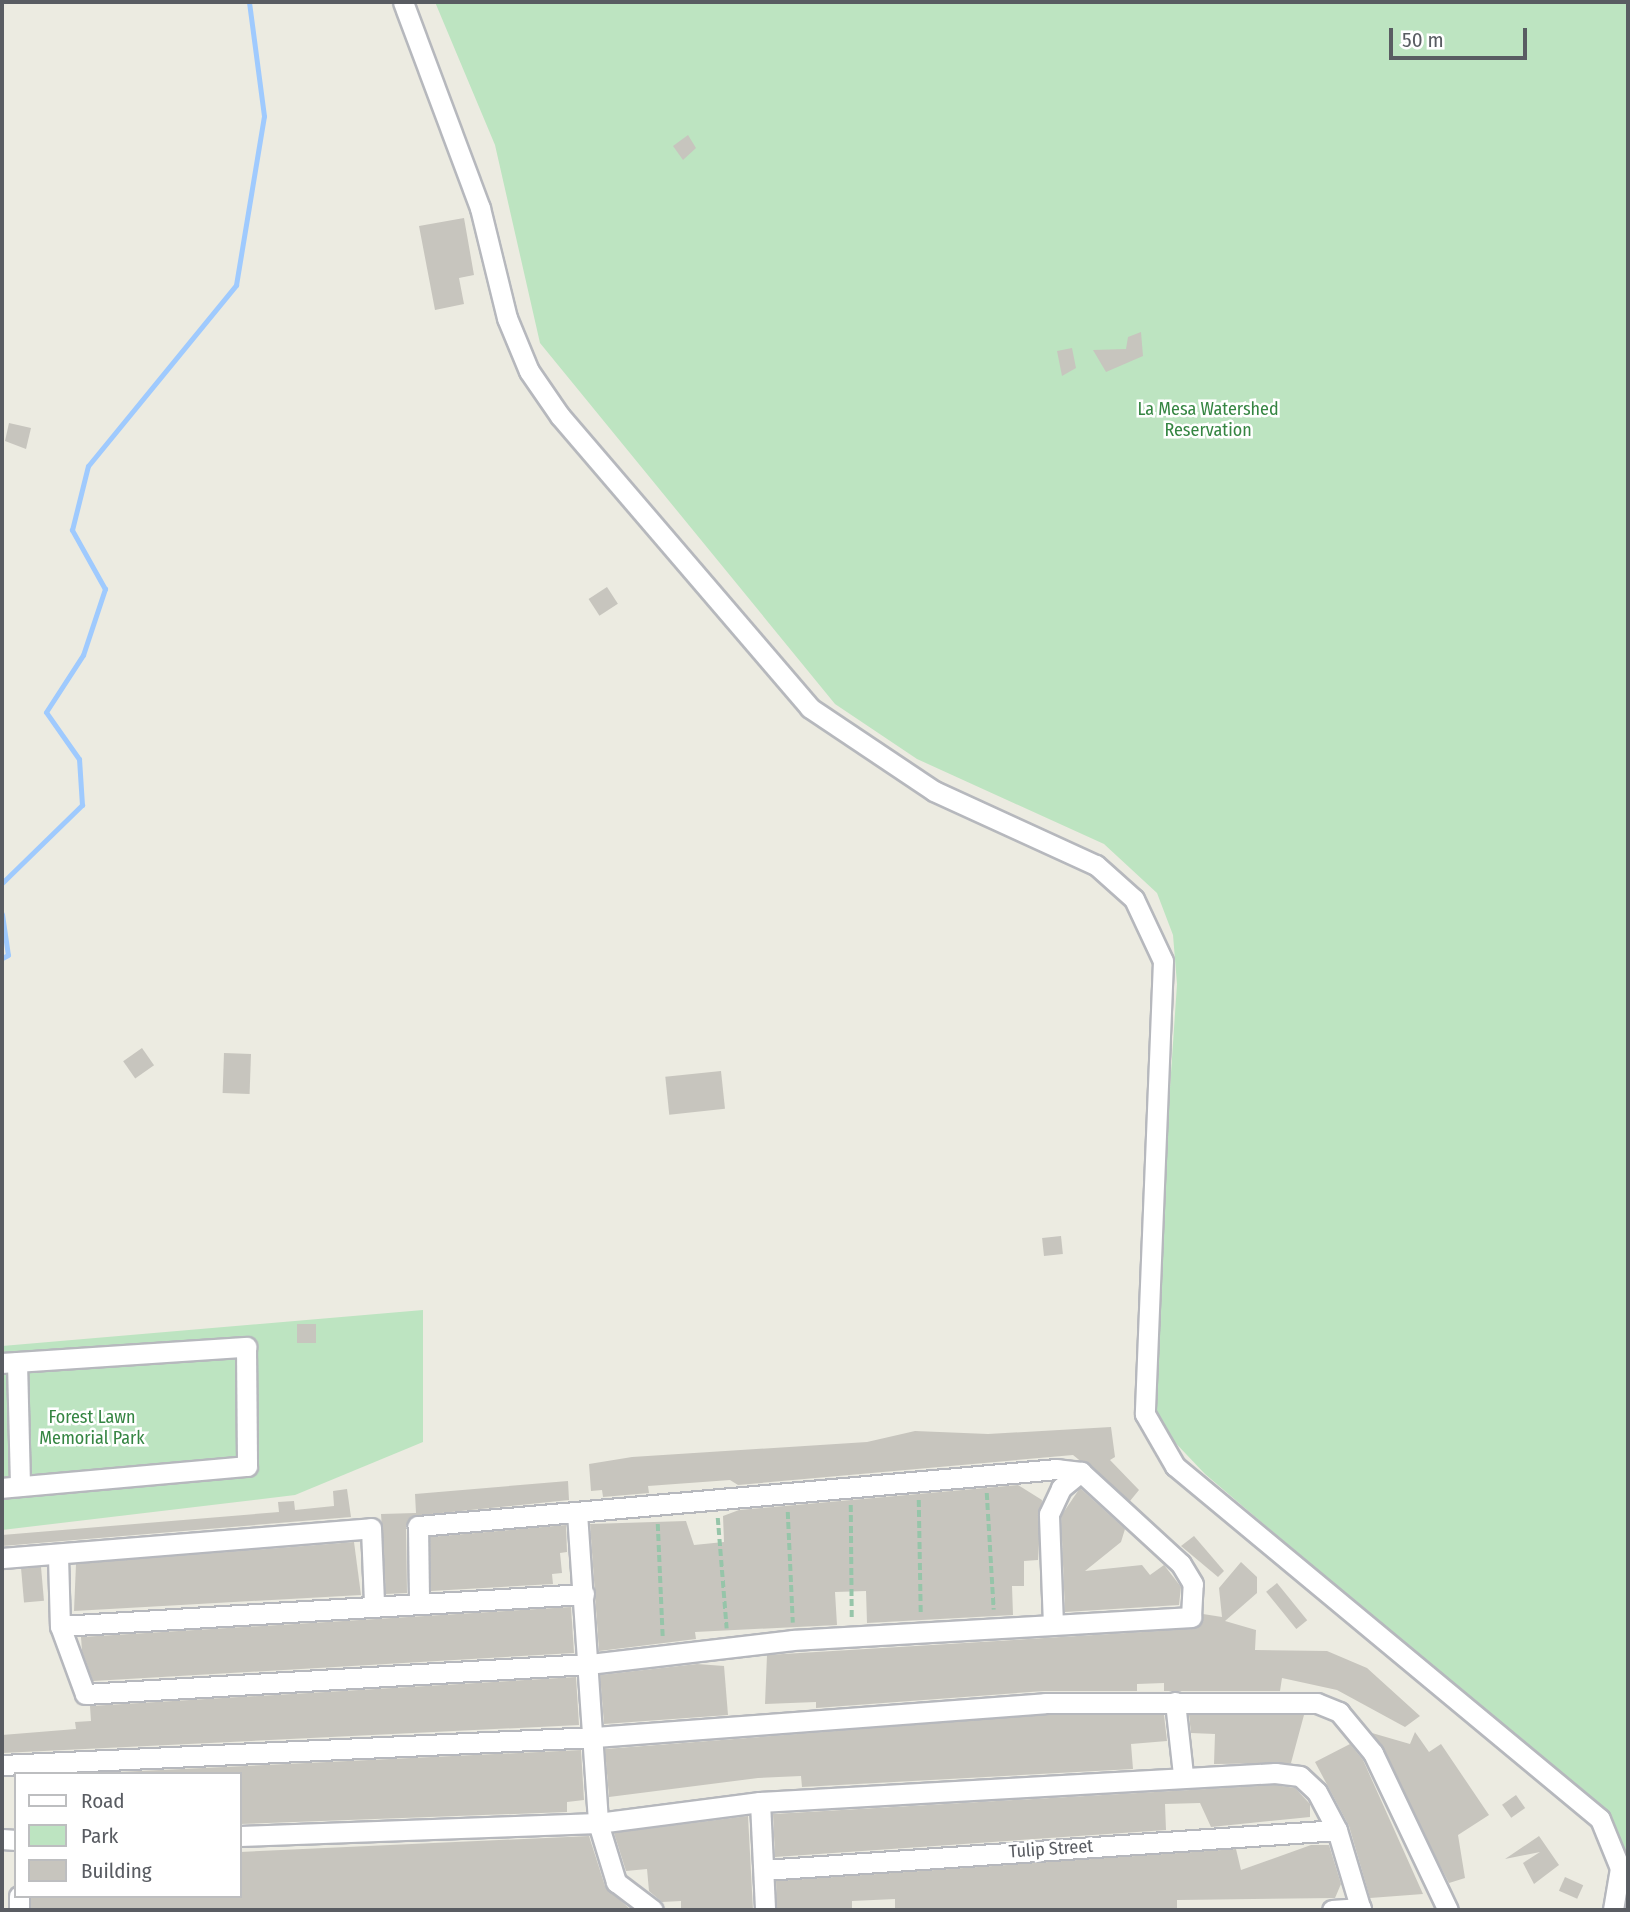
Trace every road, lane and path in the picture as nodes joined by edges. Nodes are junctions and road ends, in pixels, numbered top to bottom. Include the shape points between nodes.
1 (403, 2) edge
2 (9, 1363) edge
3 (1081, 1472) junction
4 (986, 1477) junction
5 (918, 1478) junction
6 (851, 1483) junction
7 (11, 1487) edge
8 (787, 1490) junction
9 (717, 1500) junction
10 (657, 1508) junction
11 (577, 1513) junction
12 (58, 1556) junction
13 (2, 1558) edge
14 (584, 1594) junction
15 (419, 1600) junction
16 (374, 1603) junction
17 (1053, 1625) junction
18 (60, 1626) junction
19 (994, 1628) junction
20 (922, 1631) junction
21 (852, 1636) junction
22 (793, 1640) junction
23 (729, 1648) junction
24 (664, 1658) junction
25 (589, 1664) junction
26 (1175, 1702) junction
27 (595, 1737) junction
28 (11, 1768) edge
29 (1183, 1775) junction
30 (760, 1802) junction
31 (598, 1823) junction
32 (1337, 1830) junction
33 (242, 1836) edge
34 (764, 1870) junction
35 (1361, 1909) edge
36 (653, 1910) edge
37 (765, 1910) edge
38 (1332, 1910) edge
39 (1448, 1910) edge
40 (1613, 1910) edge

1 - 40 street via 480,208 507,318 529,371 560,416 810,708 934,790 1096,865 1134,899 1163,961 1145,1413 1175,1466 1600,1819 1620,1868
2 - 7 street
2 - 7 street via 246,1347 247,1465
3 - 4 street
3 - 17 street via 1061,1488 1049,1514
3 - 17 street via 1181,1564 1193,1584 1191,1617
4 - 5 street
4 - 19 path
5 - 6 street
5 - 20 path
6 - 8 street
6 - 21 path
8 - 9 street
8 - 22 path
9 - 10 street
9 - 23 path
10 - 11 street
10 - 24 path
11 - 14 street
11 - 15 street via 418,1526
12 - 13 street
12 - 16 street via 371,1528
12 - 18 street
14 - 15 street
14 - 25 street
15 - 16 street
16 - 18 street
17 - 19 street
18 - 25 street via 85,1694
19 - 20 street
20 - 21 street
21 - 22 street
22 - 23 street
23 - 24 street
24 - 25 street
25 - 27 street
26 - 27 street via 1045,1703
26 - 29 street
26 - 39 street via 1317,1703 1339,1712 1373,1753
27 - 28 street
27 - 31 street
29 - 30 street
29 - 32 street via 1300,1776
30 - 31 street
30 - 34 street
31 - 33 street
31 - 36 street via 616,1882
32 - 34 street, Tulip Street
32 - 35 street
34 - 37 street
35 - 38 street

